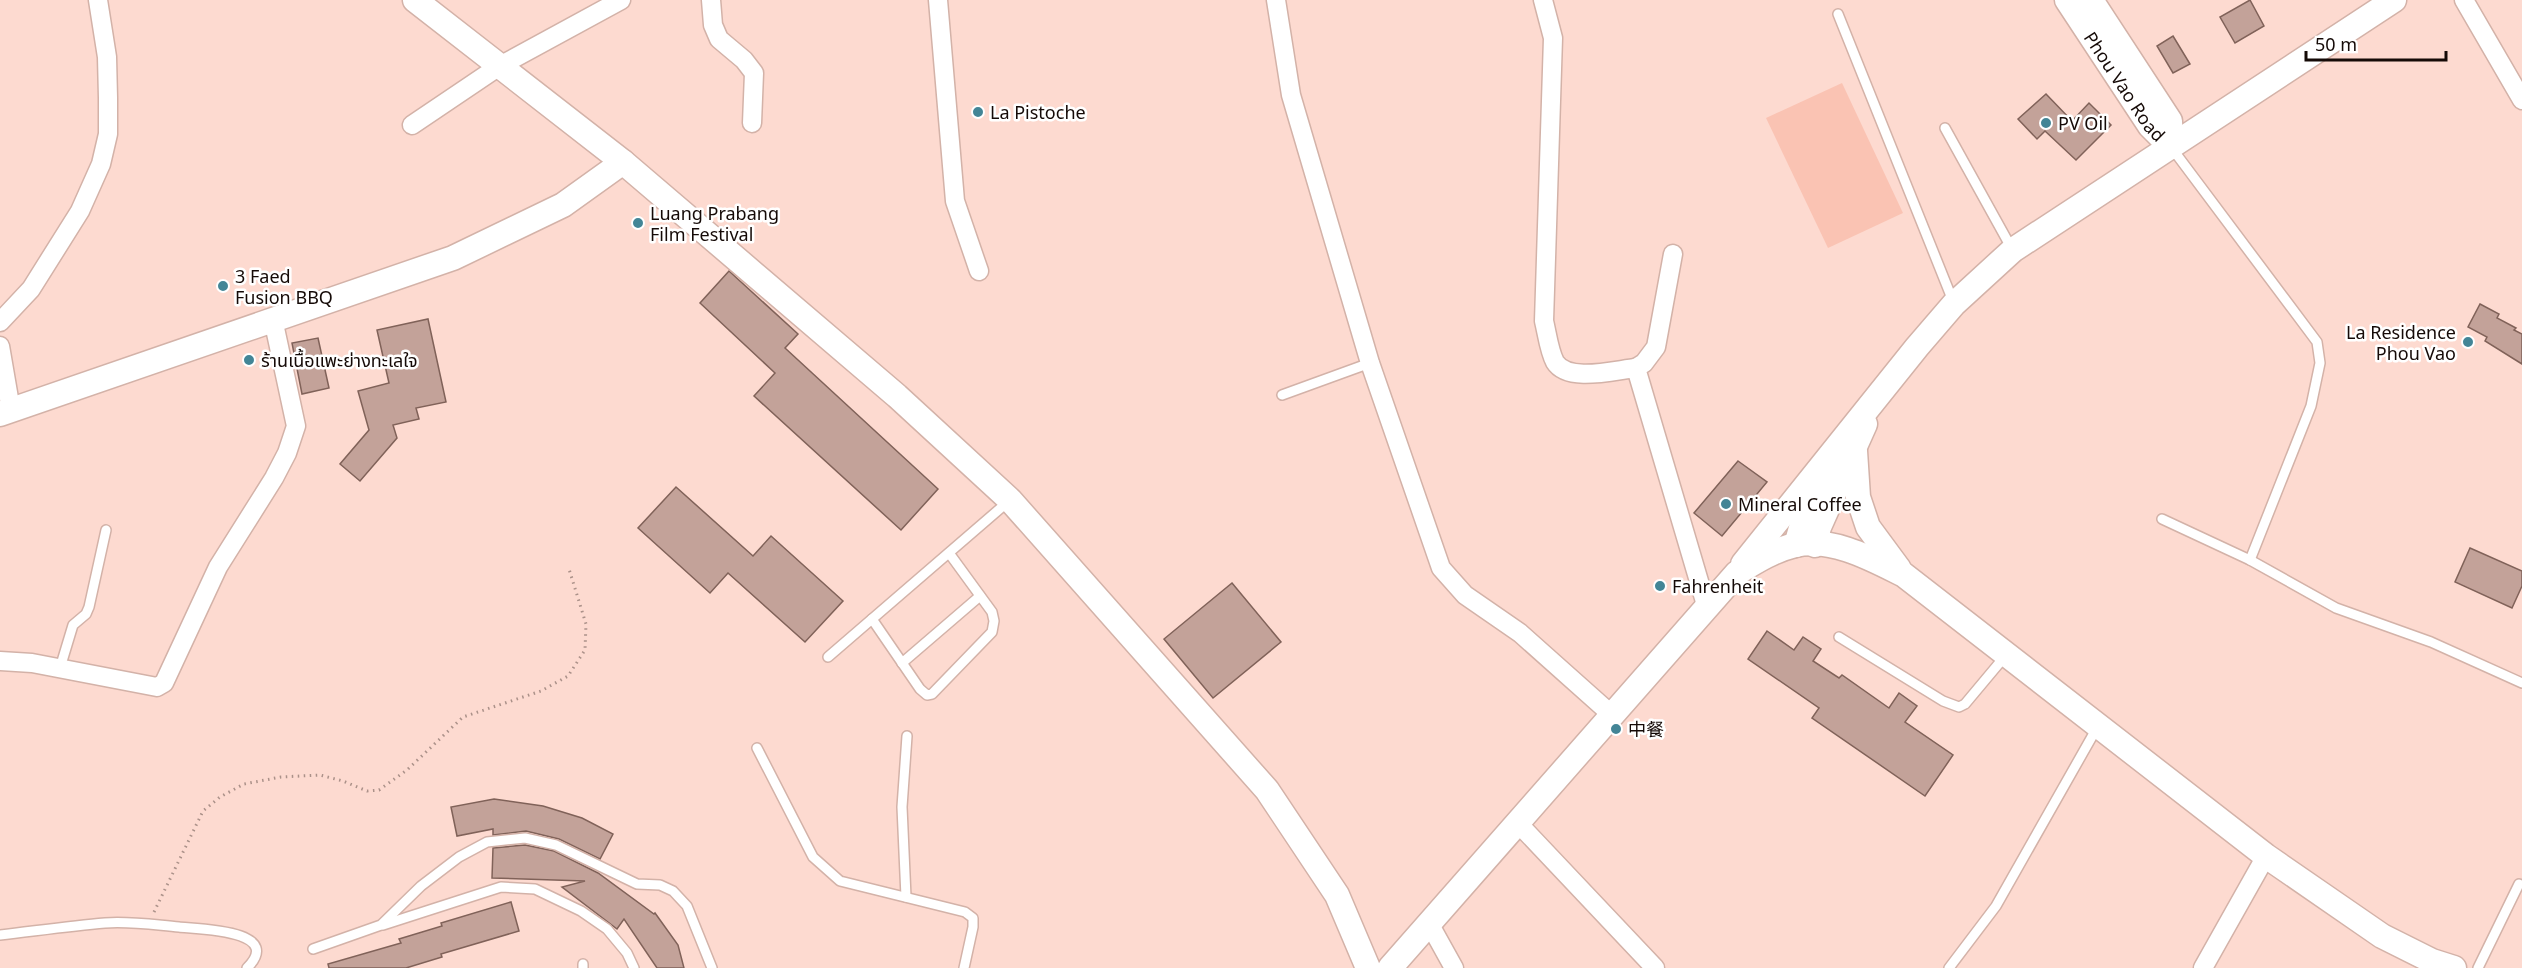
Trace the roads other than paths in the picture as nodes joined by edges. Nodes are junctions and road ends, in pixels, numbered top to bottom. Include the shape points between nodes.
1 (98, 0) edge
2 (415, 0) edge
3 (621, 0) edge
4 (711, 0) edge
5 (938, 0) edge
6 (1276, 0) edge
7 (1543, 0) edge
8 (2067, 0) edge
9 (2091, 0) edge
10 (2394, 0) edge
11 (2464, 0) edge
12 (1838, 14) dead end
13 (498, 67) junction
14 (2522, 100) edge
15 (752, 123) dead end
16 (412, 125) dead end
17 (1945, 128) dead end
18 (2170, 147) junction
19 (623, 162) junction
20 (2013, 250) junction
21 (1673, 254) dead end
22 (979, 271) dead end
23 (1954, 304) junction
24 (273, 319) junction
25 (0, 322) edge
26 (0, 346) edge
27 (1370, 363) junction
28 (1636, 368) junction
29 (1883, 387) junction
30 (1282, 395) dead end
31 (5, 412) edge
32 (1855, 445) junction
33 (1010, 500) junction
34 (2162, 519) dead end
35 (106, 530) dead end
36 (1805, 545) junction
37 (948, 553) junction
38 (2250, 560) junction
39 (1737, 573) junction
40 (1904, 575) junction
41 (980, 596) junction
42 (1706, 605) junction
43 (872, 619) junction
44 (1839, 637) dead end
45 (2006, 655) junction
46 (828, 657) dead end
47 (0, 661) edge
48 (902, 663) junction
49 (60, 668) junction
50 (2522, 683) edge
51 (1612, 715) junction
52 (2098, 726) junction
53 (907, 736) dead end
54 (757, 748) dead end
55 (1516, 821) junction
56 (2266, 856) junction
57 (2519, 884) dead end
58 (906, 897) junction
59 (1429, 923) junction
60 (381, 925) junction
61 (0, 935) edge
62 (314, 949) dead end
63 (247, 968) edge
64 (634, 968) edge
65 (712, 968) edge
66 (964, 968) edge
67 (1368, 968) edge
68 (1389, 968) edge
69 (1454, 968) edge
70 (1655, 968) edge
71 (1949, 968) edge
72 (2203, 968) edge
73 (2454, 968) edge
74 (2478, 968) edge

1 - 25 street via 107,57 108,98 108,134 101,164 80,211 31,289
2 - 13 street
3 - 13 street
4 - 15 street via 713,26 719,39 754,73
5 - 22 street via 955,201
6 - 27 street via 1291,95
7 - 28 street via 1553,38 1544,321 1555,362 1564,370 1575,375
8 - 18 street, Phou Vao Road via 2150,126
9 - 18 street, Phou Vao Road via 2170,121
10 - 18 street
11 - 14 street
12 - 23 lane
13 - 16 street
13 - 19 street
17 - 20 lane
18 - 20 street
18 - 38 lane via 2317,342 2320,363 2311,406
19 - 24 street via 563,205 453,258
19 - 33 street via 897,396
20 - 23 street
21 - 28 street via 1656,346
23 - 29 street
24 - 31 street
24 - 49 street via 296,426 274,478 218,567 164,683 157,687
26 - 31 street
27 - 30 lane
27 - 51 street via 1442,568 1465,595 1520,633
28 - 42 street
29 - 32 street
29 - 36 street via 1817,490 1803,521
29 - 39 street
32 - 36 street via 1819,527
32 - 40 street via 1857,497 1868,528
33 - 37 lane
33 - 67 street via 1267,790 1337,895
34 - 38 lane
35 - 49 lane via 89,607 73,625
36 - 39 street via 1764,556
36 - 40 street via 1845,549
37 - 41 lane
37 - 43 lane
38 - 50 lane via 2336,608 2432,642
39 - 42 street
40 - 45 street
41 - 48 lane
41 - 48 lane via 992,612 992,632 932,694 920,688
42 - 51 street
43 - 46 lane
43 - 48 lane
44 - 45 lane via 1959,707 1965,705
45 - 52 street
47 - 49 street
51 - 55 street
52 - 56 street
52 - 71 lane via 1996,906
53 - 58 lane via 902,807
54 - 58 lane via 813,857 840,881
55 - 59 street
55 - 70 street
56 - 72 street
56 - 73 street via 2382,936
57 - 74 lane
58 - 66 lane via 965,912 973,918
59 - 68 street
59 - 69 street
60 - 62 lane
60 - 64 lane via 501,887 535,889 581,911 607,929
60 - 65 lane via 421,886 459,857 487,842 525,838 556,844 637,884 660,885 673,891 687,906
61 - 63 lane via 108,923 223,930 255,945 254,961

